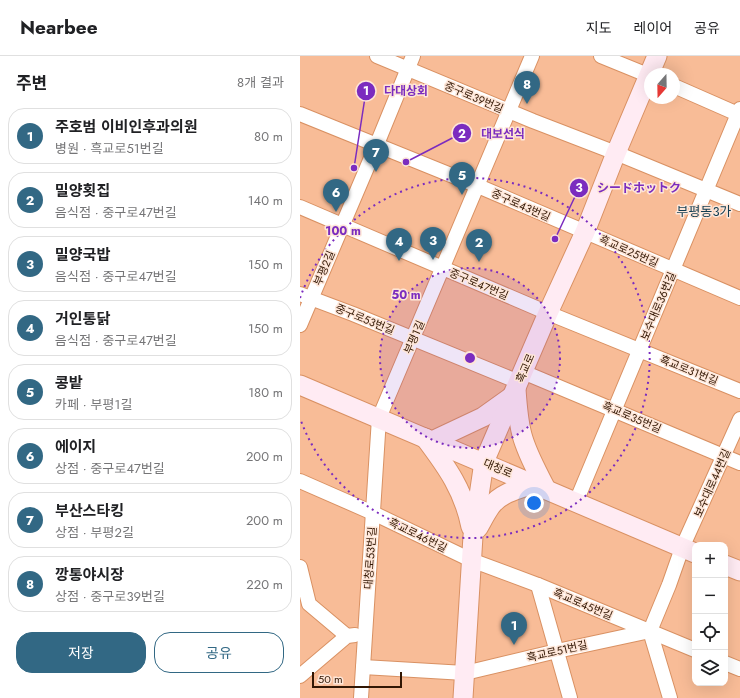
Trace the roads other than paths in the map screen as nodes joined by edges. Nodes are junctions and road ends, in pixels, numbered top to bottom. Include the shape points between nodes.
1 (377, 56) edge
2 (532, 56) edge
3 (601, 56) edge
4 (657, 56) edge
5 (410, 62) edge
6 (652, 68) edge
7 (644, 74) edge
8 (644, 88) edge
9 (680, 88) edge
10 (509, 111) junction
11 (739, 113) edge
12 (300, 114) edge
13 (377, 144) junction
14 (616, 153) junction
15 (478, 186) junction
16 (706, 190) junction
17 (740, 204) edge
18 (300, 207) edge
19 (342, 226) junction
20 (586, 232) junction
21 (443, 268) junction
22 (673, 270) junction
23 (306, 296) edge
24 (740, 298) edge
25 (548, 313) junction
26 (300, 325) edge
27 (413, 339) junction
28 (639, 350) junction
29 (300, 385) edge
30 (517, 385) junction
31 (740, 391) edge
32 (614, 410) junction
33 (379, 418) junction
34 (740, 418) edge
35 (429, 439) junction
36 (724, 456) junction
37 (484, 462) junction
38 (740, 463) edge
39 (300, 481) edge
40 (539, 486) junction
41 (576, 502) junction
42 (373, 513) junction
43 (473, 536) junction
44 (689, 550) edge
45 (471, 560) junction
46 (728, 566) edge
47 (300, 567) edge
48 (740, 571) edge
49 (538, 585) junction
50 (650, 631) junction
51 (365, 633) junction
52 (346, 636) junction
53 (692, 649) edge
54 (557, 651) junction
55 (728, 664) edge
56 (363, 667) junction
57 (740, 669) edge
58 (465, 673) junction
59 (300, 676) edge
60 (361, 698) edge
61 (464, 698) edge
62 (570, 698) edge
63 (670, 698) edge

1 - 5 street, 중구로39번길
2 - 10 street, 부평1길
3 - 7 street
4 - 6 main road, 흑교로
5 - 10 street, 중구로39번길
5 - 13 street, 부평2길
8 - 14 main road, 흑교로
9 - 11 street
10 - 14 street, 중구로39번길
10 - 15 street, 부평1길
11 - 16 street, 보수대로36번길
12 - 13 street, 중구로43번길
13 - 15 street, 중구로43번길
13 - 19 street, 부평2길
14 - 16 street, 중구로39번길
14 - 20 main road, 흑교로
15 - 20 street, 중구로43번길
15 - 21 street, 부평1길
16 - 17 street, 중구로39번길
16 - 22 street, 보수대로36번길
18 - 19 street, 중구로47번길
19 - 21 street, 중구로47번길
19 - 23 street, 부평2길
20 - 22 street, 흑교로25번길
20 - 25 main road, 흑교로
21 - 25 street, 중구로47번길
21 - 27 street, 부평1길
22 - 24 street, 흑교로25번길
22 - 28 street, 보수대로36번길
23 - 26 street, 부평2길
23 - 27 street, 중구로53번길
25 - 28 street, 흑교로31번길
25 - 30 main road, 흑교로
27 - 30 street, 중구로53번길
27 - 33 street, 부평1길
28 - 31 street, 흑교로31번길
28 - 32 street, 보수대로36번길
29 - 33 main road, 대청로
30 - 32 street, 흑교로35번길
30 - 35 main road via 483,417
30 - 37 main road, 흑교로
30 - 40 main road via 522,435
32 - 36 street, 흑교로35번길
32 - 41 street, 보수대로36번길
33 - 35 main road, 대청로
33 - 42 street, 대청로53번길
34 - 36 street, 보수대로44번길
35 - 37 main road, 대청로
35 - 43 main road via 462,495
36 - 38 street, 흑교로35번길
36 - 44 street, 보수대로44번길
37 - 40 main road, 대청로
37 - 43 main road, 흑교로
39 - 42 street, 흑교로46번길
40 - 41 main road, 대청로
40 - 43 main road via 507,493 492,506
41 - 44 main road, 대청로
42 - 45 street, 흑교로46번길
42 - 51 street, 대청로53번길
43 - 45 main road, 흑교로
44 - 50 street, 보수대로44번길 via 669,584
45 - 49 street, 흑교로45번길
45 - 58 main road, 흑교로
46 - 48 main road
47 - 52 street via 309,604
49 - 50 street, 흑교로45번길
49 - 54 street
50 - 53 street, 흑교로45번길
50 - 54 street, 흑교로51번길
50 - 63 street
51 - 52 street
51 - 56 street, 대청로53번길
52 - 59 street
54 - 58 street, 흑교로51번길
54 - 62 street
55 - 57 street
56 - 58 street, 흑교로51번길
56 - 60 street, 대청로53번길
58 - 61 main road, 흑교로

